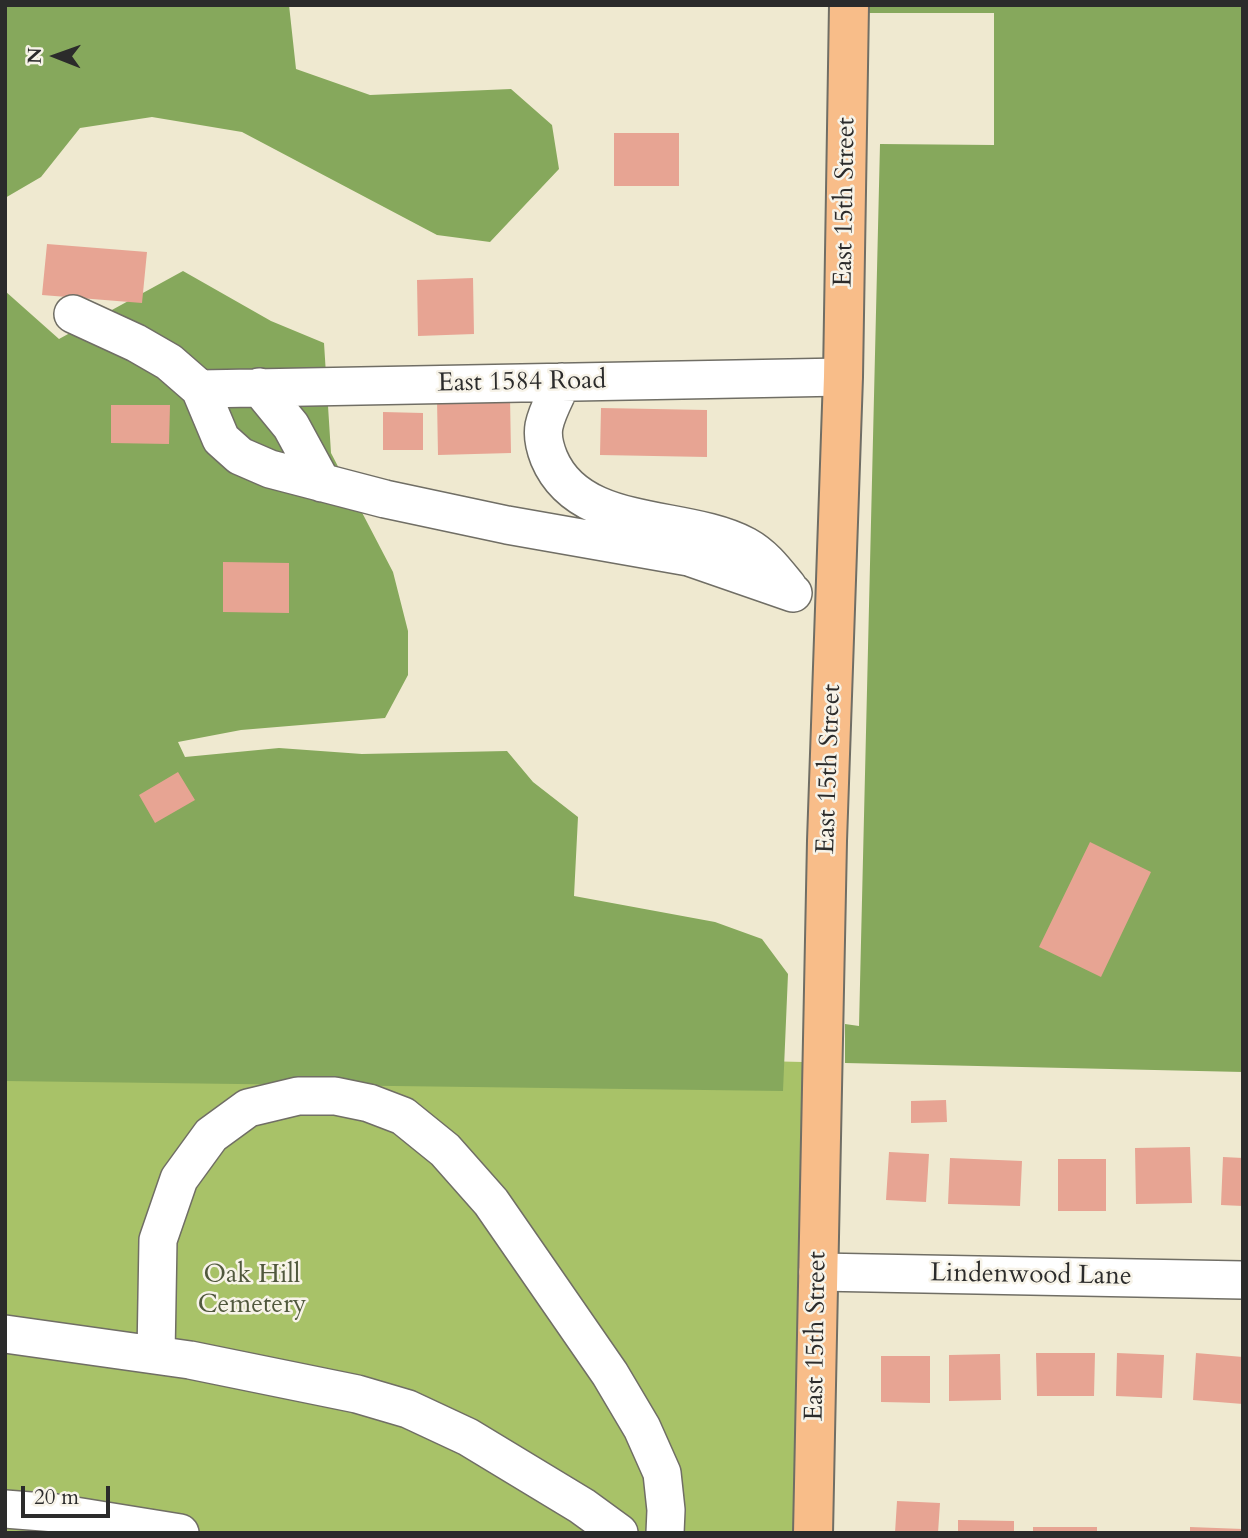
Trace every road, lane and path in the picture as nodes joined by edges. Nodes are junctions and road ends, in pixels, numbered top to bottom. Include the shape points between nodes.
1 (849, 5) edge
2 (73, 314) dead end
3 (844, 377) junction
4 (562, 382) junction
5 (259, 387) junction
6 (200, 389) junction
7 (321, 482) junction
8 (793, 593) junction
9 (835, 618) junction
10 (818, 1272) junction
11 (1243, 1280) edge
12 (5, 1334) edge
13 (156, 1354) junction
14 (5, 1509) edge
15 (180, 1533) edge
16 (619, 1533) edge
17 (665, 1533) edge
18 (813, 1533) edge

1 - 3 main road, East 15th Street
2 - 6 street via 169,362
3 - 4 street, East 1584 Road
3 - 9 main road, East 15th Street
4 - 5 street, East 1584 Road
4 - 8 street via 550,411 545,448 557,473 573,490 594,505 712,532 746,547 770,564
5 - 6 street, East 1584 Road
5 - 7 street via 291,426
6 - 7 street via 221,439 240,456
7 - 8 street via 507,525 690,557
8 - 9 street
9 - 10 main road, East 15th Street
10 - 11 street, Lindenwood Lane
10 - 18 main road, East 15th Street
12 - 13 street
13 - 16 street via 357,1394 408,1409 468,1437
13 - 17 street via 158,1240 179,1180 211,1135 248,1108 298,1096 335,1096 369,1103 403,1116 455,1161 491,1202 610,1374 662,1473
14 - 15 street

